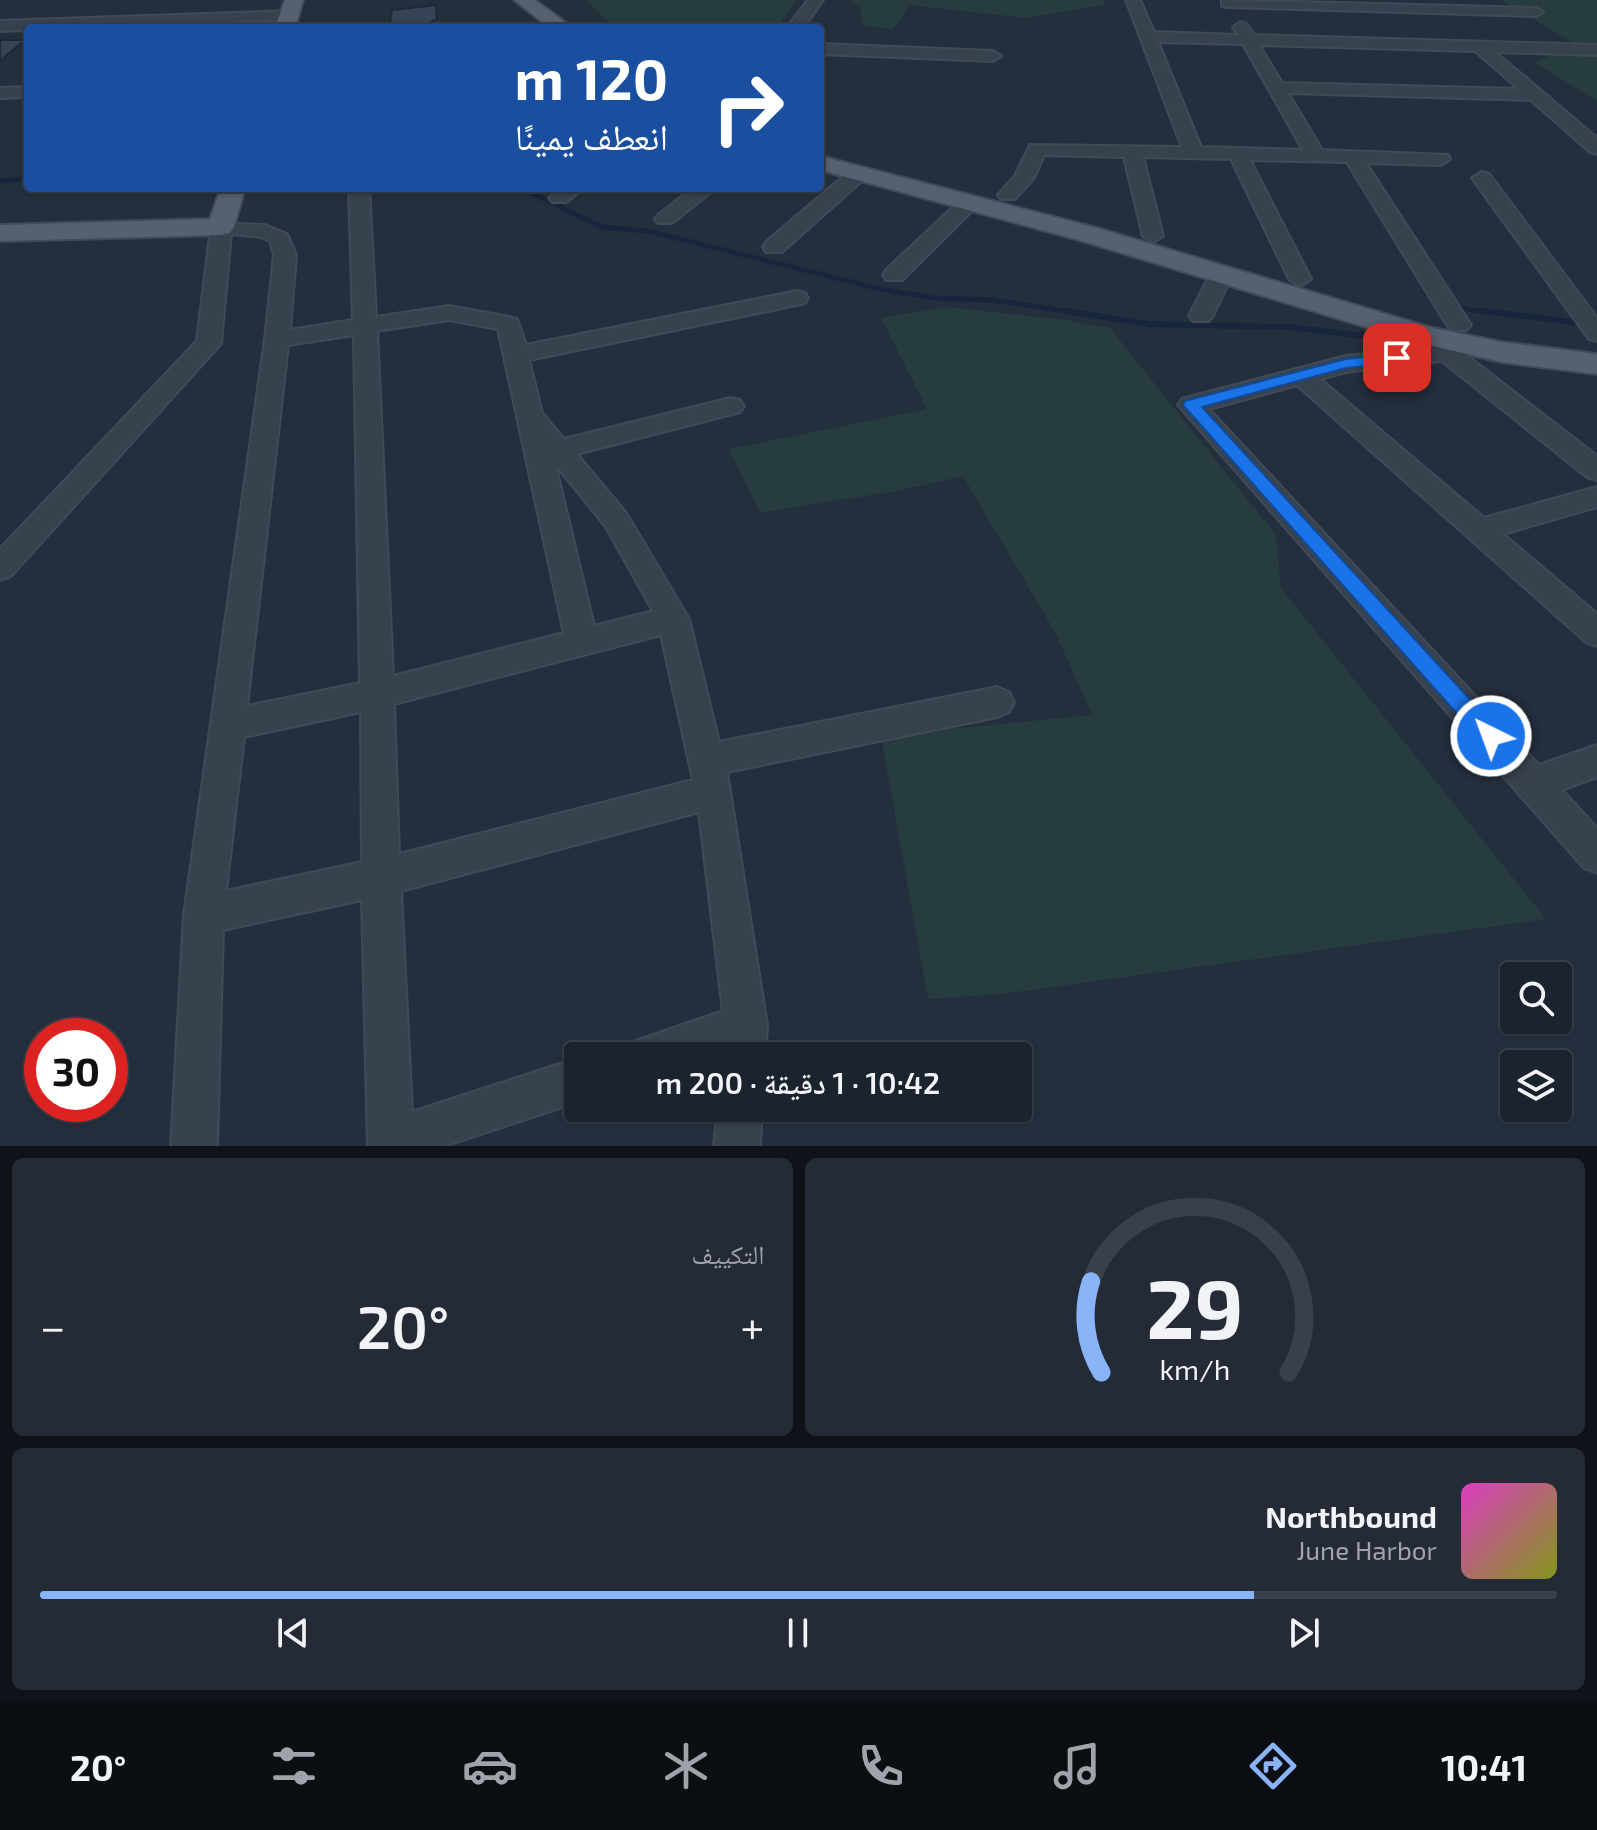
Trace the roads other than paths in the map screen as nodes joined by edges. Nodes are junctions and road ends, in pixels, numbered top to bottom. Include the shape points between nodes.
1 (182, 0) edge
2 (816, 0) edge
3 (1133, 0) edge
4 (1226, 2) edge
5 (520, 4) edge
6 (1426, 5) edge
7 (1536, 12) dead end
8 (290, 15) edge
9 (172, 21) junction
10 (69, 24) edge
11 (535, 24) edge
12 (556, 24) edge
13 (798, 24) edge
14 (24, 25) edge
15 (0, 26) edge
16 (1148, 37) junction
17 (1248, 40) junction
18 (1349, 43) junction
19 (1416, 45) junction
20 (1473, 46) junction
21 (824, 49) edge
22 (1597, 50) edge
23 (993, 56) dead end
24 (1374, 79) junction
25 (1439, 80) junction
26 (1276, 88) junction
27 (24, 92) edge
28 (0, 93) edge
29 (1536, 95) junction
30 (824, 148) edge
31 (1597, 148) edge
32 (1132, 151) junction
33 (1194, 153) junction
34 (1238, 154) junction
35 (1316, 156) junction
36 (1353, 157) junction
37 (1441, 159) dead end
38 (824, 164) edge
39 (859, 173) junction
40 (1482, 178) dead end
41 (232, 192) edge
42 (359, 192) edge
43 (701, 192) edge
44 (992, 201) junction
45 (665, 219) dead end
46 (221, 227) junction
47 (0, 233) edge
48 (1153, 236) junction
49 (774, 247) dead end
50 (1222, 273) junction
51 (894, 275) dead end
52 (1300, 279) junction
53 (797, 298) dead end
54 (1201, 316) dead end
55 (1591, 324) edge
56 (365, 326) junction
57 (277, 339) junction
58 (1458, 341) junction
59 (1597, 345) edge
60 (516, 355) junction
61 (1597, 364) edge
62 (1302, 376) junction
63 (731, 406) dead end
64 (532, 418) junction
65 (1597, 444) edge
66 (558, 450) junction
67 (1597, 470) edge
68 (1597, 497) edge
69 (1479, 530) junction
70 (0, 568) edge
71 (673, 619) junction
72 (1597, 633) edge
73 (582, 641) junction
74 (378, 694) junction
75 (997, 702) dead end
76 (228, 725) junction
77 (1597, 761) edge
78 (710, 775) junction
79 (1533, 784) junction
80 (1597, 855) edge
81 (381, 877) junction
82 (204, 915) junction
83 (745, 1041) edge
84 (564, 1085) edge
85 (739, 1122) edge
86 (391, 1143) edge
87 (194, 1146) edge
88 (737, 1146) edge

1 - 9 street
2 - 13 street
3 - 16 street
4 - 6 street
4 - 17 street
5 - 11 main road
5 - 12 main road
6 - 7 street
6 - 20 street
8 - 9 street
9 - 10 street
14 - 15 street
16 - 17 street
16 - 33 street
17 - 18 street
17 - 26 street
18 - 19 street
18 - 24 street
19 - 20 street
19 - 25 street
20 - 22 street
20 - 29 street
21 - 23 street
24 - 25 street
24 - 26 street
25 - 29 street
26 - 35 street
27 - 28 street
29 - 31 street
30 - 44 main road
32 - 33 street
32 - 44 street via 1037,149 1024,178
32 - 48 street
33 - 34 street
34 - 35 street
34 - 52 street
35 - 36 street
36 - 37 street
36 - 58 street
38 - 39 main road
39 - 44 main road
39 - 49 street
40 - 55 street
41 - 46 main road
42 - 56 street
43 - 45 street
44 - 48 main road
44 - 50 main road
44 - 51 street
46 - 47 main road
46 - 57 street via 265,231 280,238 285,255
46 - 70 street via 209,343
48 - 52 main road
50 - 54 street
50 - 58 main road
52 - 58 main road
53 - 60 street
56 - 57 street
56 - 60 street via 449,313 509,324
56 - 74 street
57 - 76 street
58 - 59 main road
58 - 61 main road
58 - 62 street
58 - 65 street
58 - 67 street
60 - 64 street
62 - 69 street
62 - 79 street via 1191,405
63 - 66 street
64 - 66 street
64 - 73 street
66 - 71 street via 616,520
68 - 69 street
69 - 72 street
71 - 73 street
71 - 78 street
73 - 74 street
74 - 76 street
74 - 81 street
75 - 78 street
76 - 82 street
77 - 79 street
78 - 81 street
78 - 83 street
79 - 80 street
81 - 82 street
81 - 86 street
82 - 87 street
84 - 86 street
85 - 88 street

